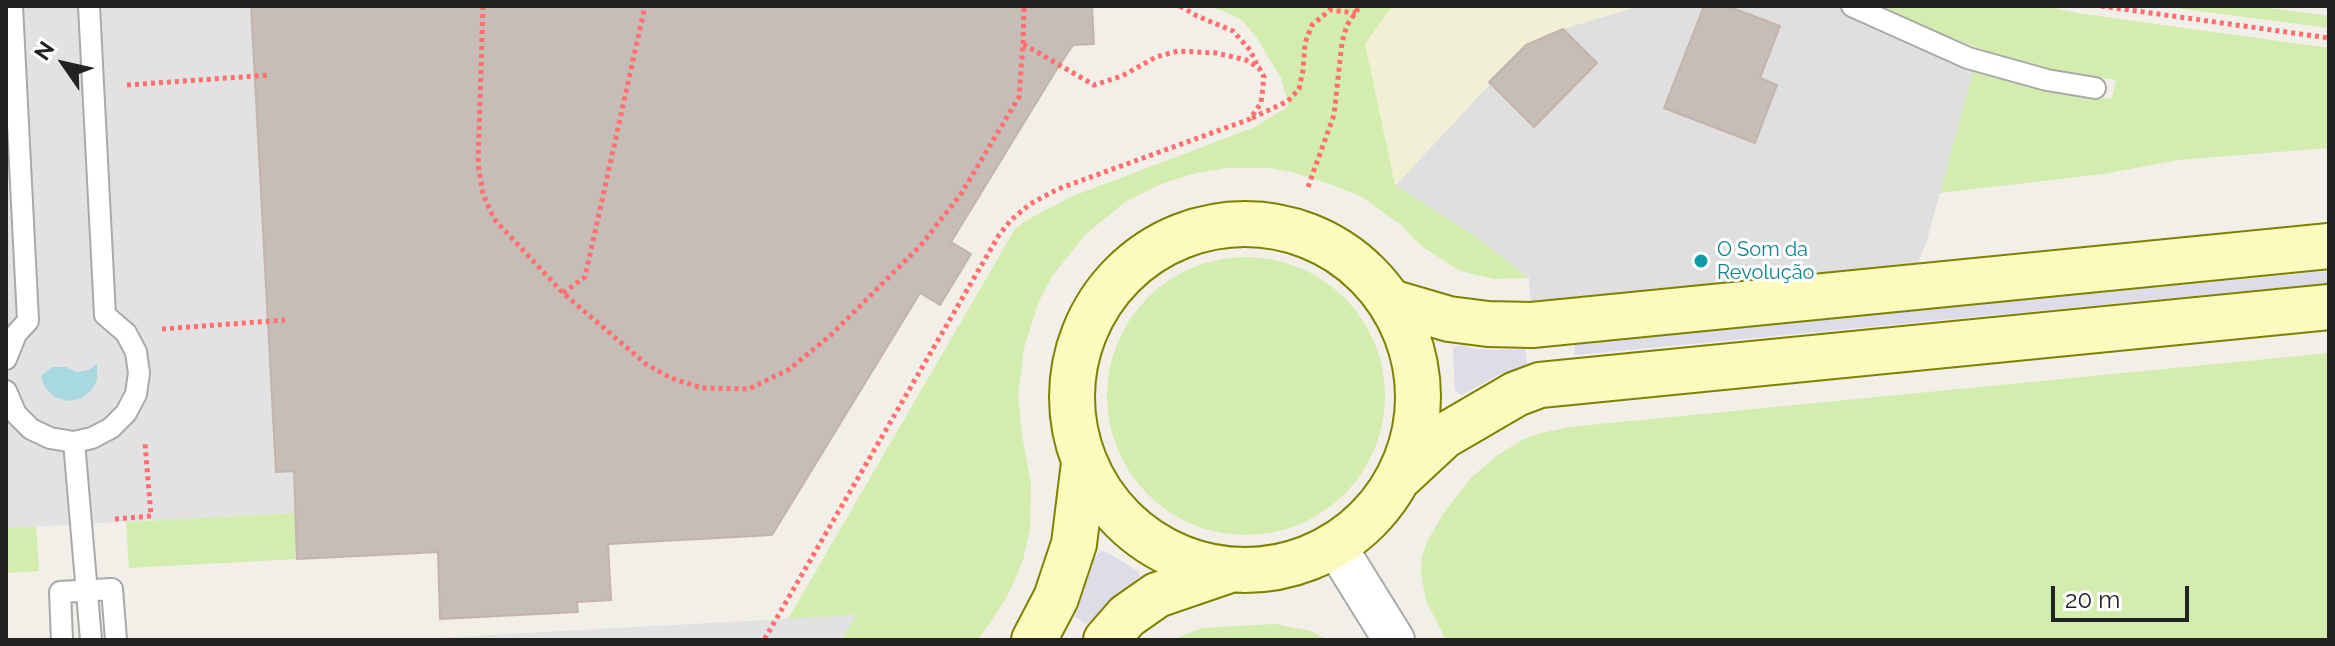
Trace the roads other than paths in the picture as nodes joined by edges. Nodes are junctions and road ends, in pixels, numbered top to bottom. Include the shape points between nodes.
1 (12, 6) edge
2 (89, 6) edge
3 (1852, 6) edge
4 (2095, 88) dead end
5 (2329, 246) edge
6 (1391, 302) junction
7 (2329, 307) edge
8 (6, 359) edge
9 (6, 391) edge
10 (74, 442) junction
11 (1084, 463) junction
12 (1396, 480) junction
13 (1335, 545) junction
14 (1230, 570) junction
15 (88, 590) junction
16 (62, 640) edge
17 (91, 640) edge
18 (116, 640) edge
19 (1034, 640) edge
20 (1106, 640) edge
21 (1394, 640) edge

1 - 8 lane via 28,321
2 - 10 lane via 105,315 126,333 139,373 126,413 111,428
3 - 4 lane via 1968,58
5 - 6 main road via 1532,325 1449,319
6 - 11 main road via 1357,264 1314,236 1289,228 1238,223 1165,242 1106,292 1082,337 1072,413
6 - 12 main road via 1414,359 1418,390 1417,421
7 - 12 main road via 1540,385 1444,436
9 - 10 lane via 16,414 31,429
10 - 15 lane
11 - 14 main road via 1108,504 1142,537 1183,560
11 - 19 main road via 1074,544 1056,598
12 - 13 main road via 1370,516
13 - 14 main road via 1285,566
13 - 21 street
14 - 20 main road via 1157,595 1127,616
15 - 16 lane via 60,592
15 - 17 lane
15 - 18 lane via 112,589

